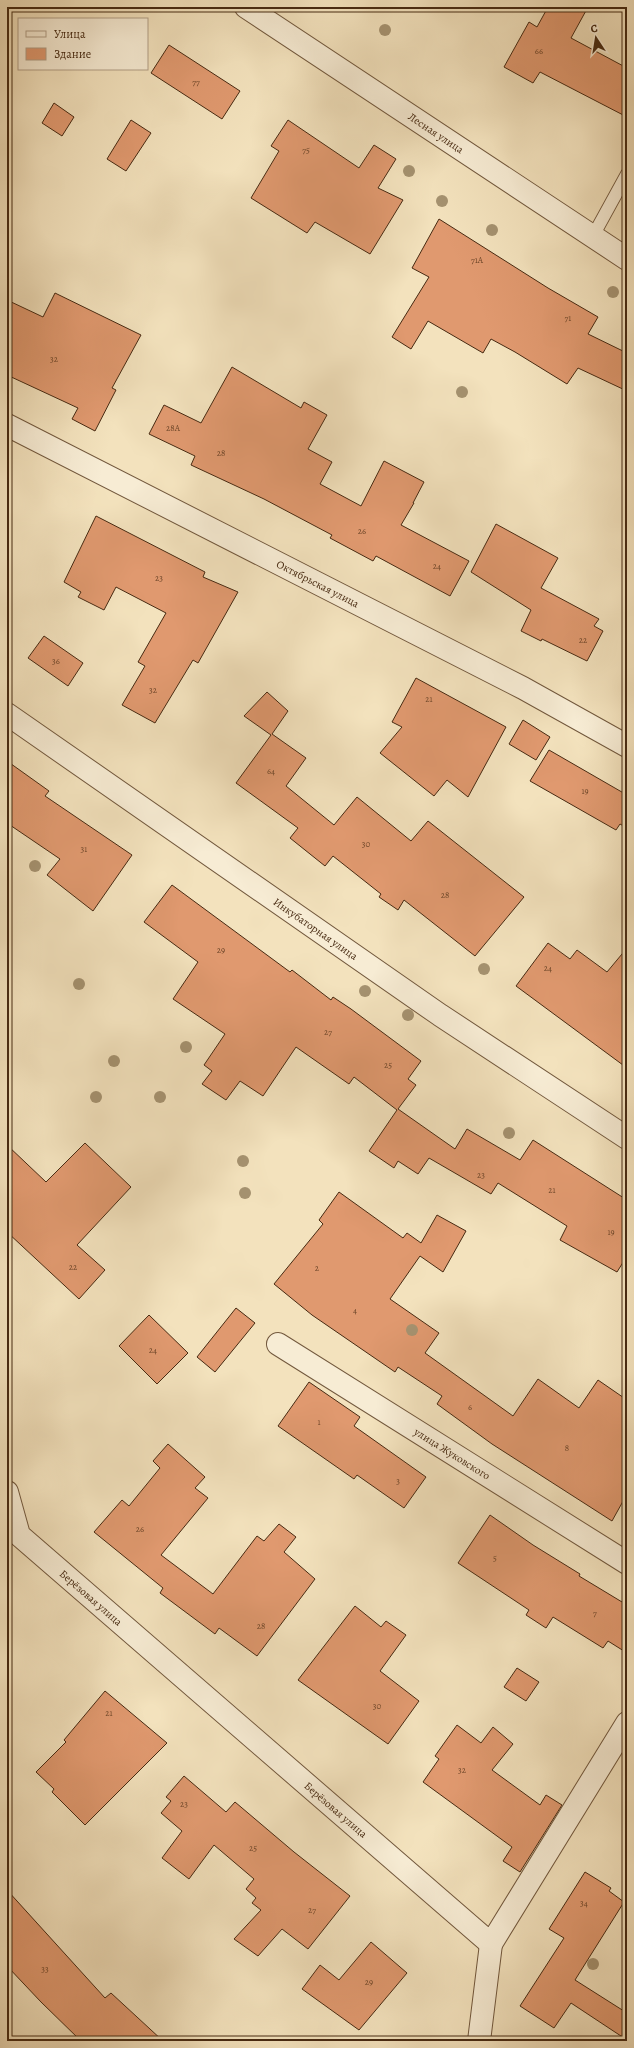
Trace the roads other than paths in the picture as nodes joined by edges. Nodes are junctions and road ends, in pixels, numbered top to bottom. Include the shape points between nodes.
1 (246, 7) edge
2 (627, 174) edge
3 (593, 236) junction
4 (627, 259) edge
5 (7, 424) edge
6 (7, 714) edge
7 (627, 746) edge
8 (627, 1138) edge
9 (278, 1344) dead end
10 (7, 1492) edge
11 (627, 1563) edge
12 (627, 1723) edge
13 (491, 1944) junction
14 (479, 2041) edge

1 - 3 street, Лесная улица
2 - 3 lane
3 - 4 street, Лесная улица
5 - 7 street, Октябрьская улица via 509,681
6 - 8 street, Инкубаторная улица via 433,1010
9 - 11 street, улица Жуковского
10 - 13 street, Берёзовая улица via 19,1535
12 - 13 street
13 - 14 street

